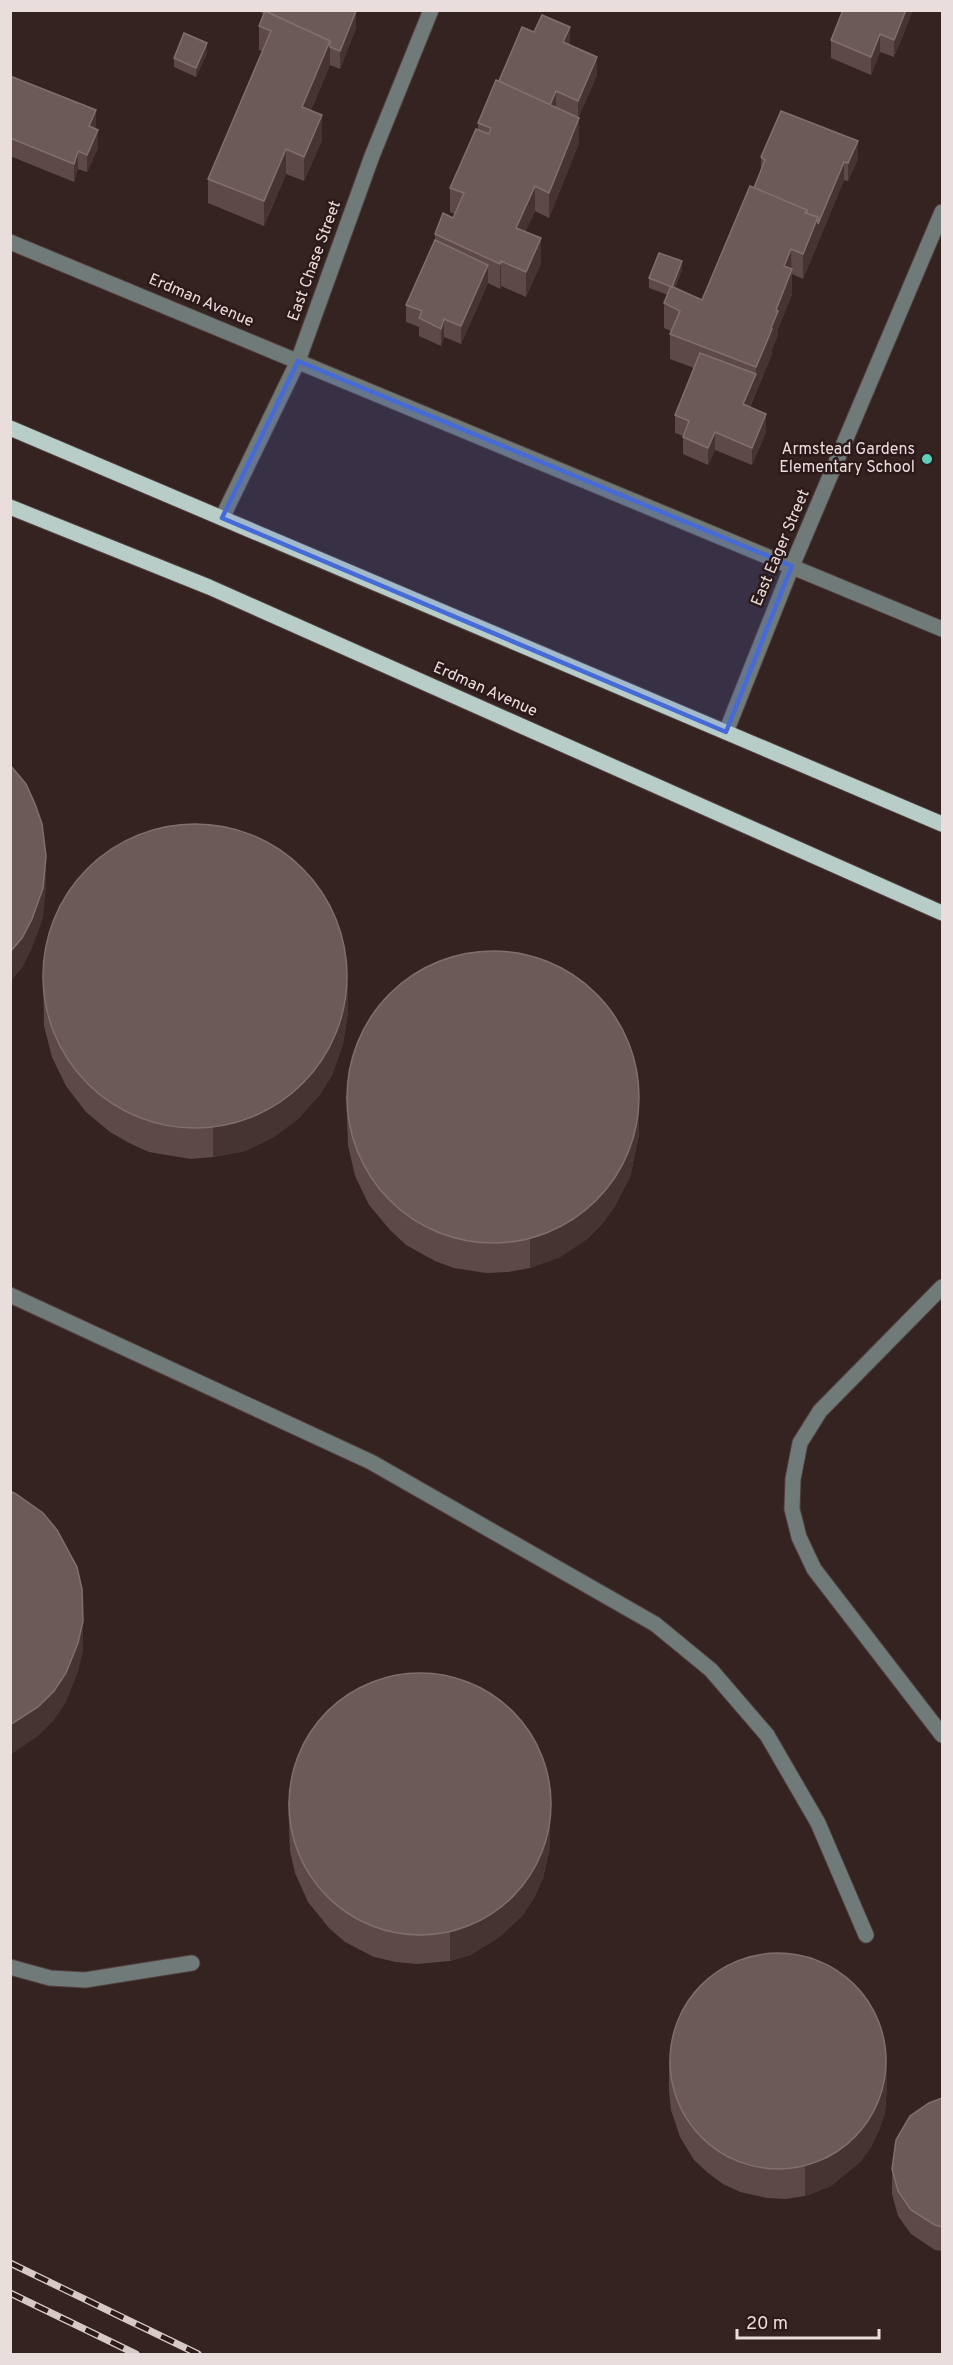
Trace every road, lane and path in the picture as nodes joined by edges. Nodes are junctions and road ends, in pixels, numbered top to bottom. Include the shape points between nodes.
1 (431, 10) edge
2 (942, 212) edge
3 (10, 242) edge
4 (298, 361) junction
5 (10, 428) edge
6 (10, 507) edge
7 (222, 518) junction
8 (792, 566) junction
9 (942, 629) edge
10 (726, 732) junction
11 (942, 824) edge
12 (942, 913) edge
13 (942, 1287) edge
14 (10, 1295) edge
15 (942, 1735) edge
16 (866, 1935) dead end
17 (192, 1963) dead end
18 (10, 1967) edge

1 - 4 street, East Chase Street via 372,156
2 - 8 street, East Eager Street
3 - 4 street, Erdman Avenue
4 - 7 street, East Chase Street
4 - 8 street, Erdman Avenue
5 - 7 main road
6 - 12 main road, Erdman Avenue via 209,587
7 - 10 main road
8 - 9 street, Erdman Avenue
8 - 10 street, East Eager Street
10 - 11 main road
13 - 15 street via 820,1411 800,1443 792,1509 813,1569
14 - 16 street via 370,1462 655,1624 711,1670 767,1735 818,1823
17 - 18 street via 85,1980 50,1978

